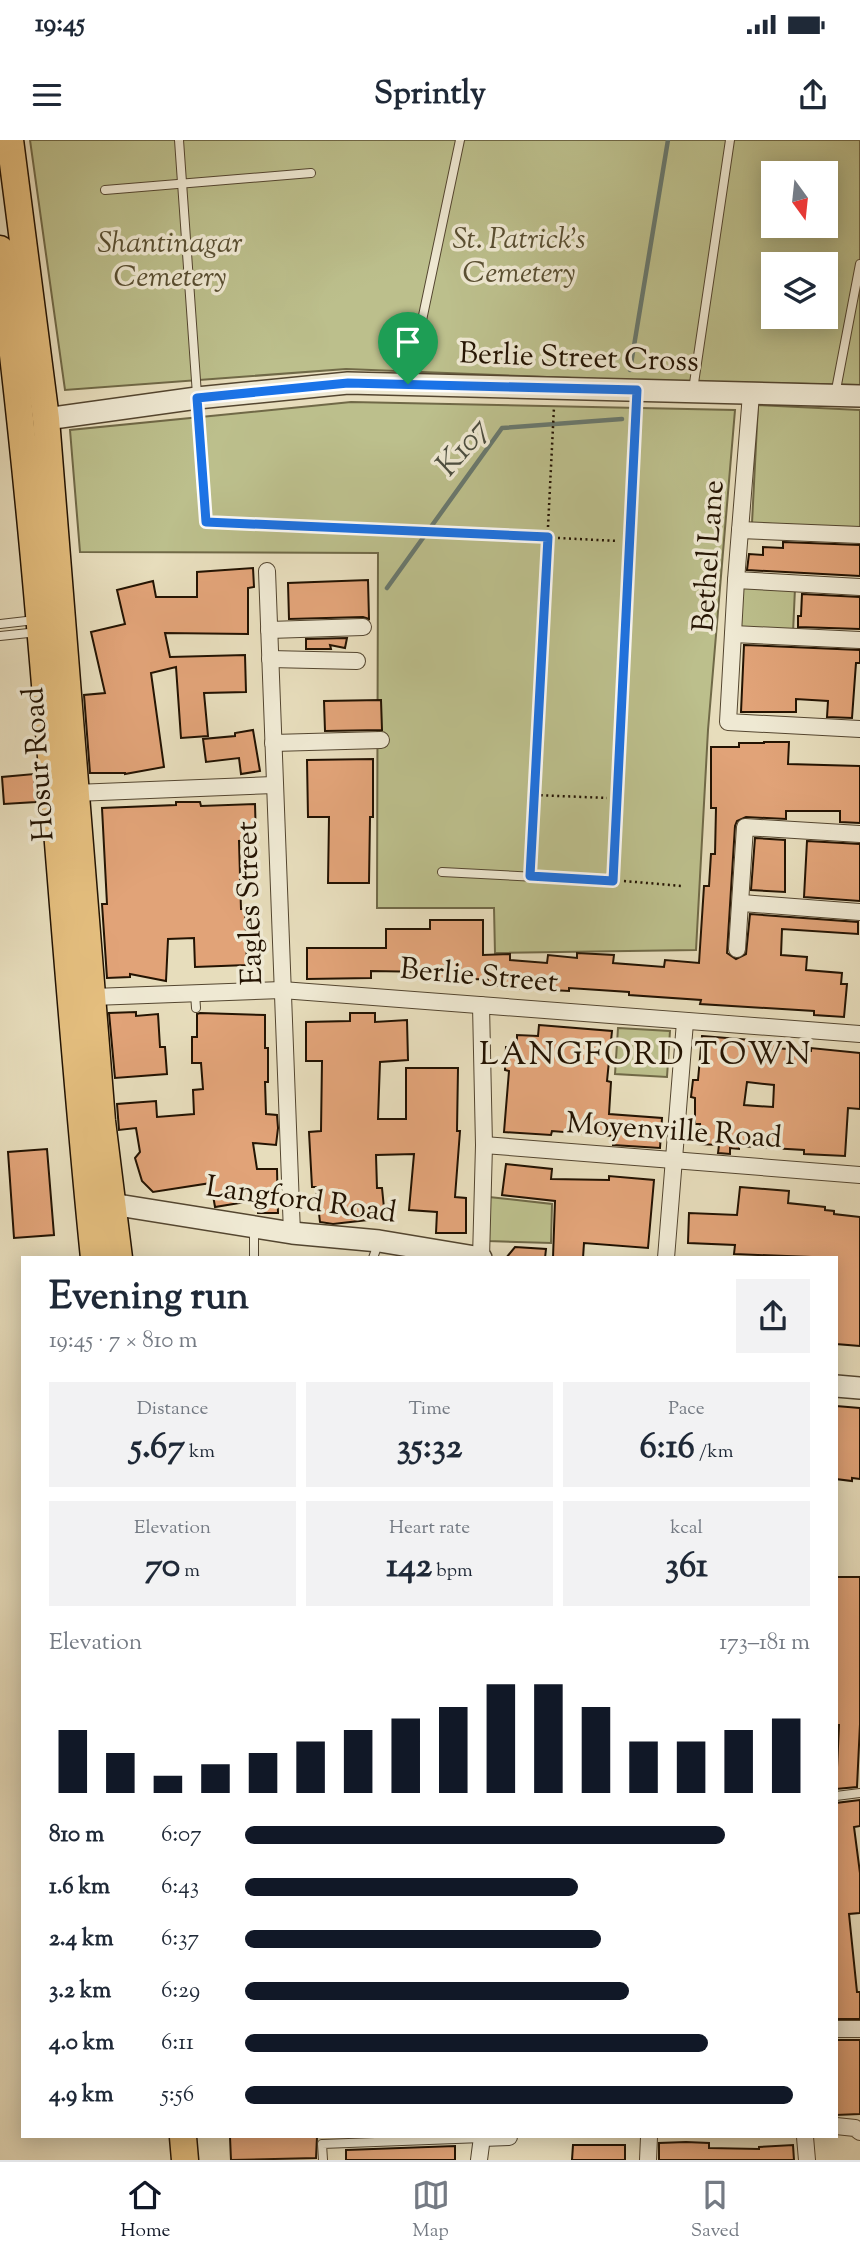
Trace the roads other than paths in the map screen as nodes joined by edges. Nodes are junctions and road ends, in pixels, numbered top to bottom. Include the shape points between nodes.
1 (10, 140) edge
2 (178, 140) edge
3 (460, 140) edge
4 (730, 140) edge
5 (311, 173) dead end
6 (182, 184) junction
7 (105, 190) dead end
8 (0, 249) edge
9 (860, 264) edge
10 (408, 384) junction
11 (637, 390) junction
12 (692, 392) junction
13 (751, 394) junction
14 (835, 395) junction
15 (860, 396) edge
16 (197, 398) junction
17 (46, 419) junction
18 (740, 530) junction
19 (860, 535) edge
20 (548, 537) road end
21 (267, 571) dead end
22 (736, 580) junction
23 (860, 587) edge
24 (0, 624) edge
25 (41, 626) junction
26 (363, 627) dead end
27 (269, 630) junction
28 (733, 634) junction
29 (0, 636) edge
30 (860, 639) edge
31 (270, 659) junction
32 (357, 661) dead end
33 (860, 729) edge
34 (381, 740) dead end
35 (272, 743) junction
36 (274, 785) junction
37 (75, 793) junction
38 (860, 834) edge
39 (442, 872) dead end
40 (741, 903) junction
41 (860, 912) edge
42 (737, 949) dead end
43 (282, 990) junction
44 (93, 997) junction
45 (481, 1005) junction
46 (685, 1022) junction
47 (860, 1034) edge
48 (484, 1145) junction
49 (675, 1160) junction
50 (860, 1175) edge
51 (101, 1202) junction
52 (254, 1226) junction
53 (292, 1233) junction
54 (376, 1250) edge
55 (94, 1256) edge
56 (118, 1256) edge
57 (254, 1256) dead end
58 (455, 1256) edge
59 (481, 1256) edge
60 (666, 1256) edge
61 (838, 1386) edge
62 (860, 1388) edge
63 (860, 1793) edge
64 (838, 1796) edge
65 (838, 2029) edge
66 (860, 2029) edge
67 (838, 2126) edge
68 (860, 2133) edge
69 (183, 2138) edge
70 (201, 2138) edge
71 (459, 2138) edge
72 (482, 2138) edge
73 (649, 2138) edge
74 (805, 2138) edge
75 (185, 2160) edge
76 (202, 2160) edge
77 (323, 2160) edge
78 (479, 2160) edge
79 (648, 2160) edge
80 (807, 2160) edge

1 - 17 main road, Hosur Road
2 - 6 lane
3 - 10 lane
4 - 12 lane
5 - 6 lane
6 - 7 lane
6 - 16 lane
8 - 25 main road, Hosur Road
9 - 14 lane
10 - 11 street, Berlie Street Cross
10 - 16 street, Berlie Street Cross via 348,383
11 - 12 street, Berlie Street Cross
11 - 39 lane via 613,881
12 - 13 street, Berlie Street Cross
13 - 14 street, Berlie Street Cross
13 - 18 street, Bethel Lane
14 - 15 street, Berlie Street Cross
16 - 17 street, Berlie Street Cross
16 - 20 lane via 206,522
17 - 37 main road, Hosur Road
18 - 19 street
18 - 22 street, Bethel Lane
21 - 27 street, Eagles Street
22 - 23 street
22 - 28 street, Bethel Lane
24 - 25 lane
25 - 29 lane
25 - 51 main road, Hosur Road
26 - 27 street
27 - 31 street, Eagles Street
28 - 30 street
28 - 33 street, Bethel Lane via 727,722
31 - 32 street
31 - 35 street, Eagles Street
34 - 35 street
35 - 36 street, Eagles Street
36 - 37 street
36 - 43 street, Eagles Street
37 - 44 main road, Hosur Road
38 - 40 street via 745,827
40 - 41 street
40 - 42 street
43 - 44 street, Berlie Street via 195,1001
43 - 45 street, Berlie Street
43 - 53 street, Eagles Street
44 - 51 main road, Hosur Road via 102,1121
45 - 46 street, Berlie Street
45 - 48 street
46 - 47 street, Berlie Street
46 - 49 street
48 - 49 street, Moyenville Road
48 - 59 street
49 - 50 street, Moyenville Road
49 - 60 street
51 - 52 street, Langford Road
51 - 55 main road, Hosur Road
51 - 56 main road, Hosur Road
52 - 53 street, Langford Road
52 - 57 lane
53 - 54 street, Langford Road
54 - 58 street, Langford Road
61 - 62 street
63 - 64 lane
65 - 66 street
67 - 68 street
69 - 75 main road
70 - 76 main road
71 - 77 lane via 323,2144
72 - 78 street
73 - 79 street
74 - 80 street

